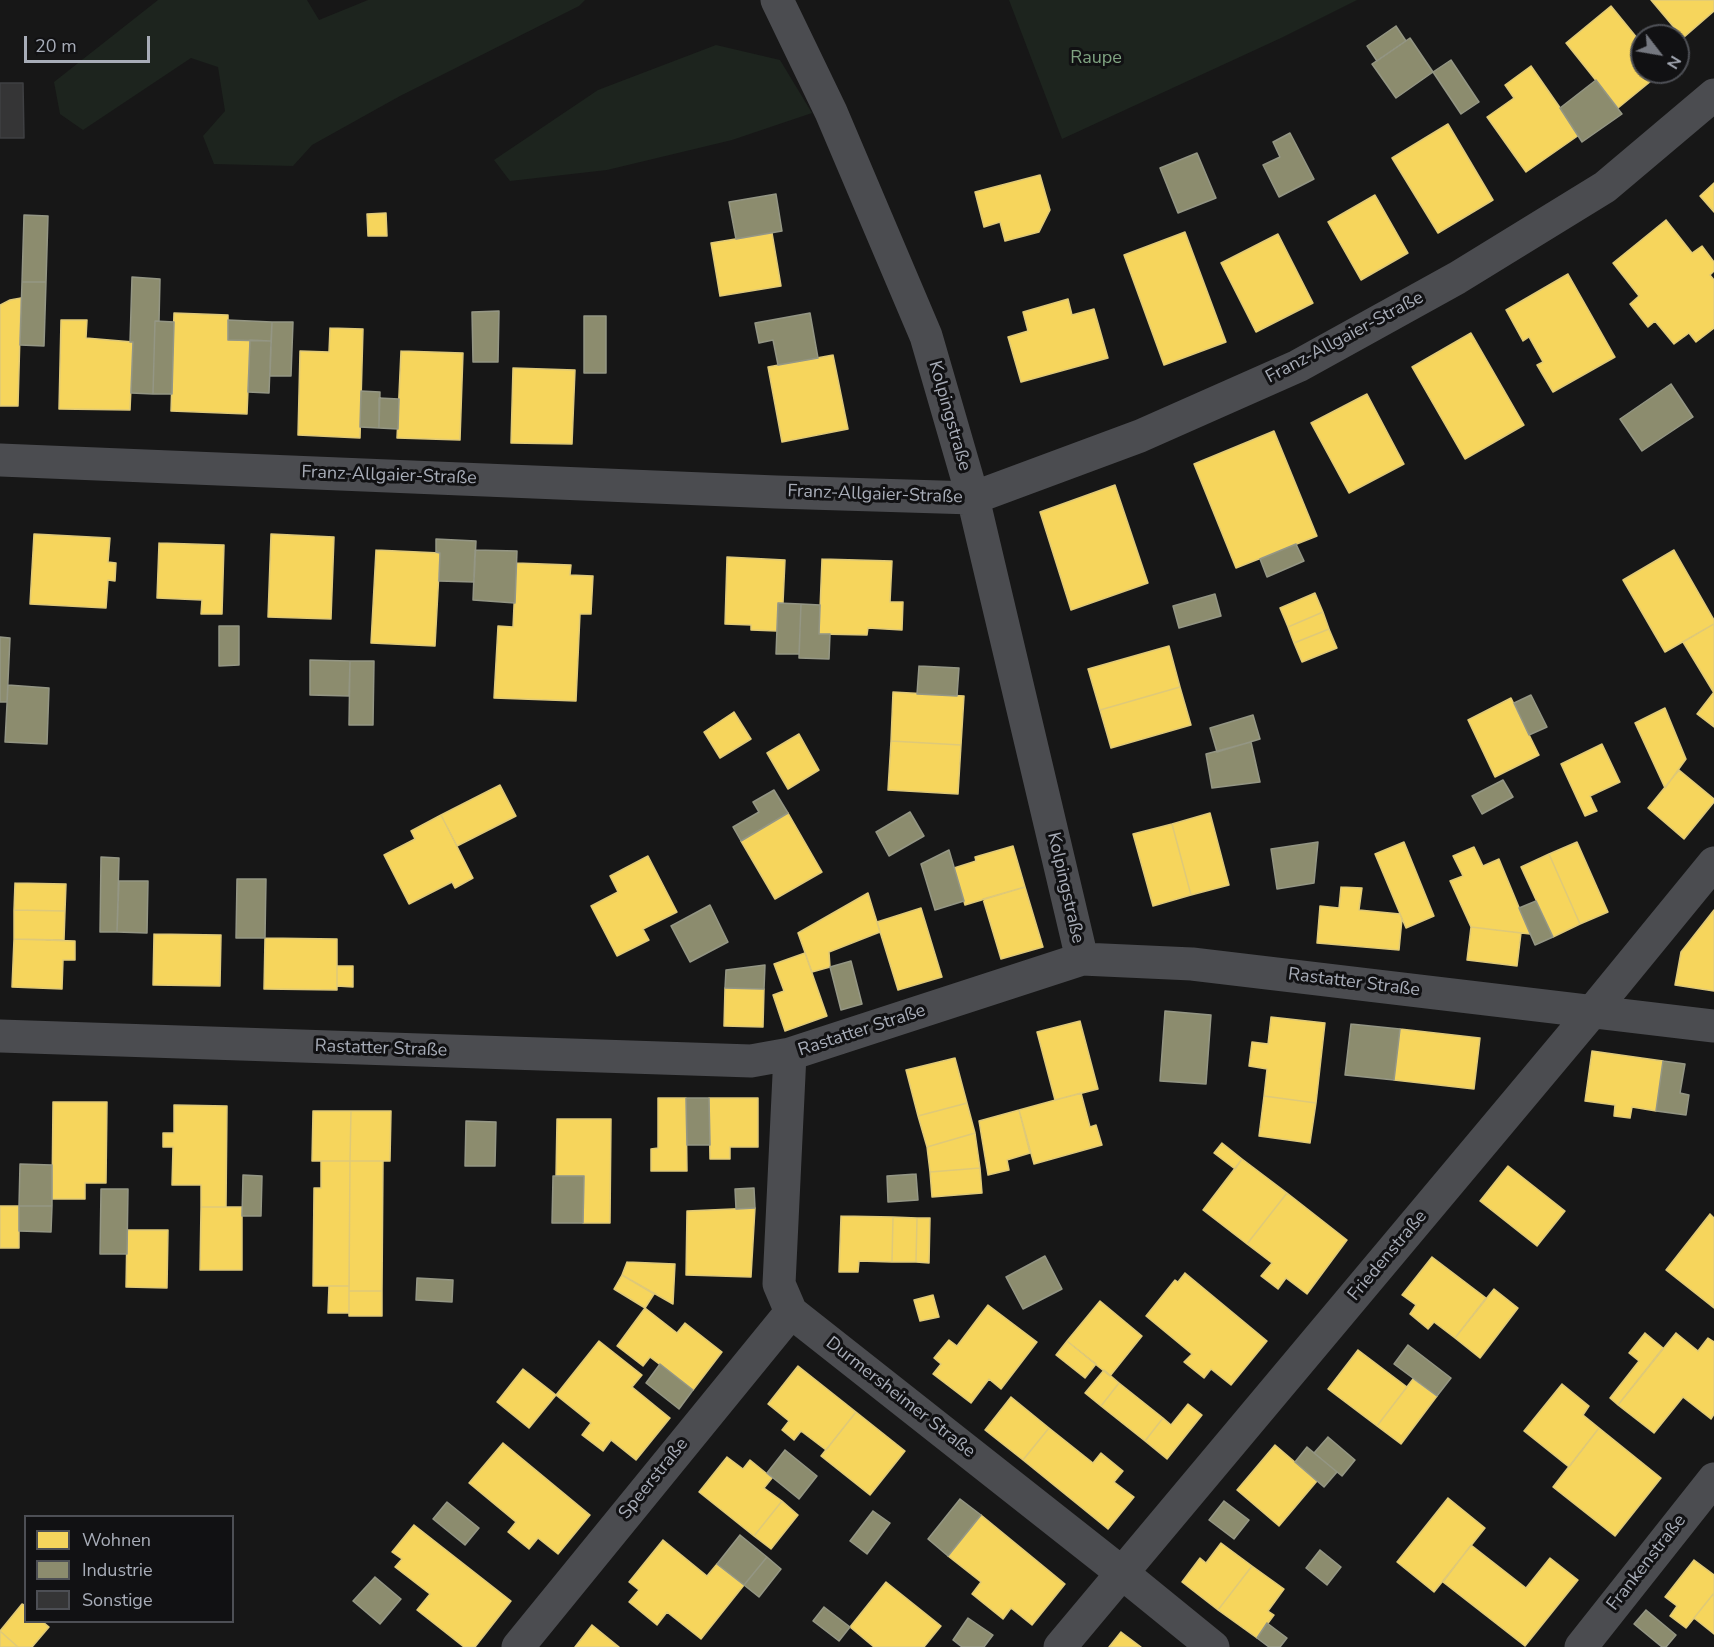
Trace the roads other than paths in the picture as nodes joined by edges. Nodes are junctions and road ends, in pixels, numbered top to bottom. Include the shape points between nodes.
1 (777, 0) edge
2 (1714, 95) edge
3 (0, 460) edge
4 (973, 498) junction
5 (1714, 863) edge
6 (1082, 959) junction
7 (1593, 1012) junction
8 (1714, 1026) edge
9 (0, 1036) edge
10 (790, 1054) junction
11 (791, 1312) junction
12 (1714, 1479) edge
13 (1122, 1573) junction
14 (518, 1647) edge
15 (1060, 1647) edge
16 (1213, 1647) edge
17 (1581, 1647) edge

1 - 4 street, Kolpingstraße via 831,112 926,336
2 - 4 street, Franz-Allgaier-Straße via 1605,187 1458,278 1298,366 1140,436
3 - 4 street, Franz-Allgaier-Straße
4 - 6 street, Kolpingstraße
5 - 7 street, Friedenstraße
6 - 7 street, Rastatter Straße via 1192,963
6 - 10 street, Rastatter Straße
7 - 8 street, Rastatter Straße
7 - 13 street, Friedenstraße
9 - 10 street, Rastatter Straße via 751,1061
10 - 11 street, Durmersheimer Straße via 779,1284
11 - 13 street, Durmersheimer Straße
11 - 14 street, Speerstraße
12 - 17 street, Frankenstraße
13 - 15 street, Friedenstraße
13 - 16 street, Durmersheimer Straße

